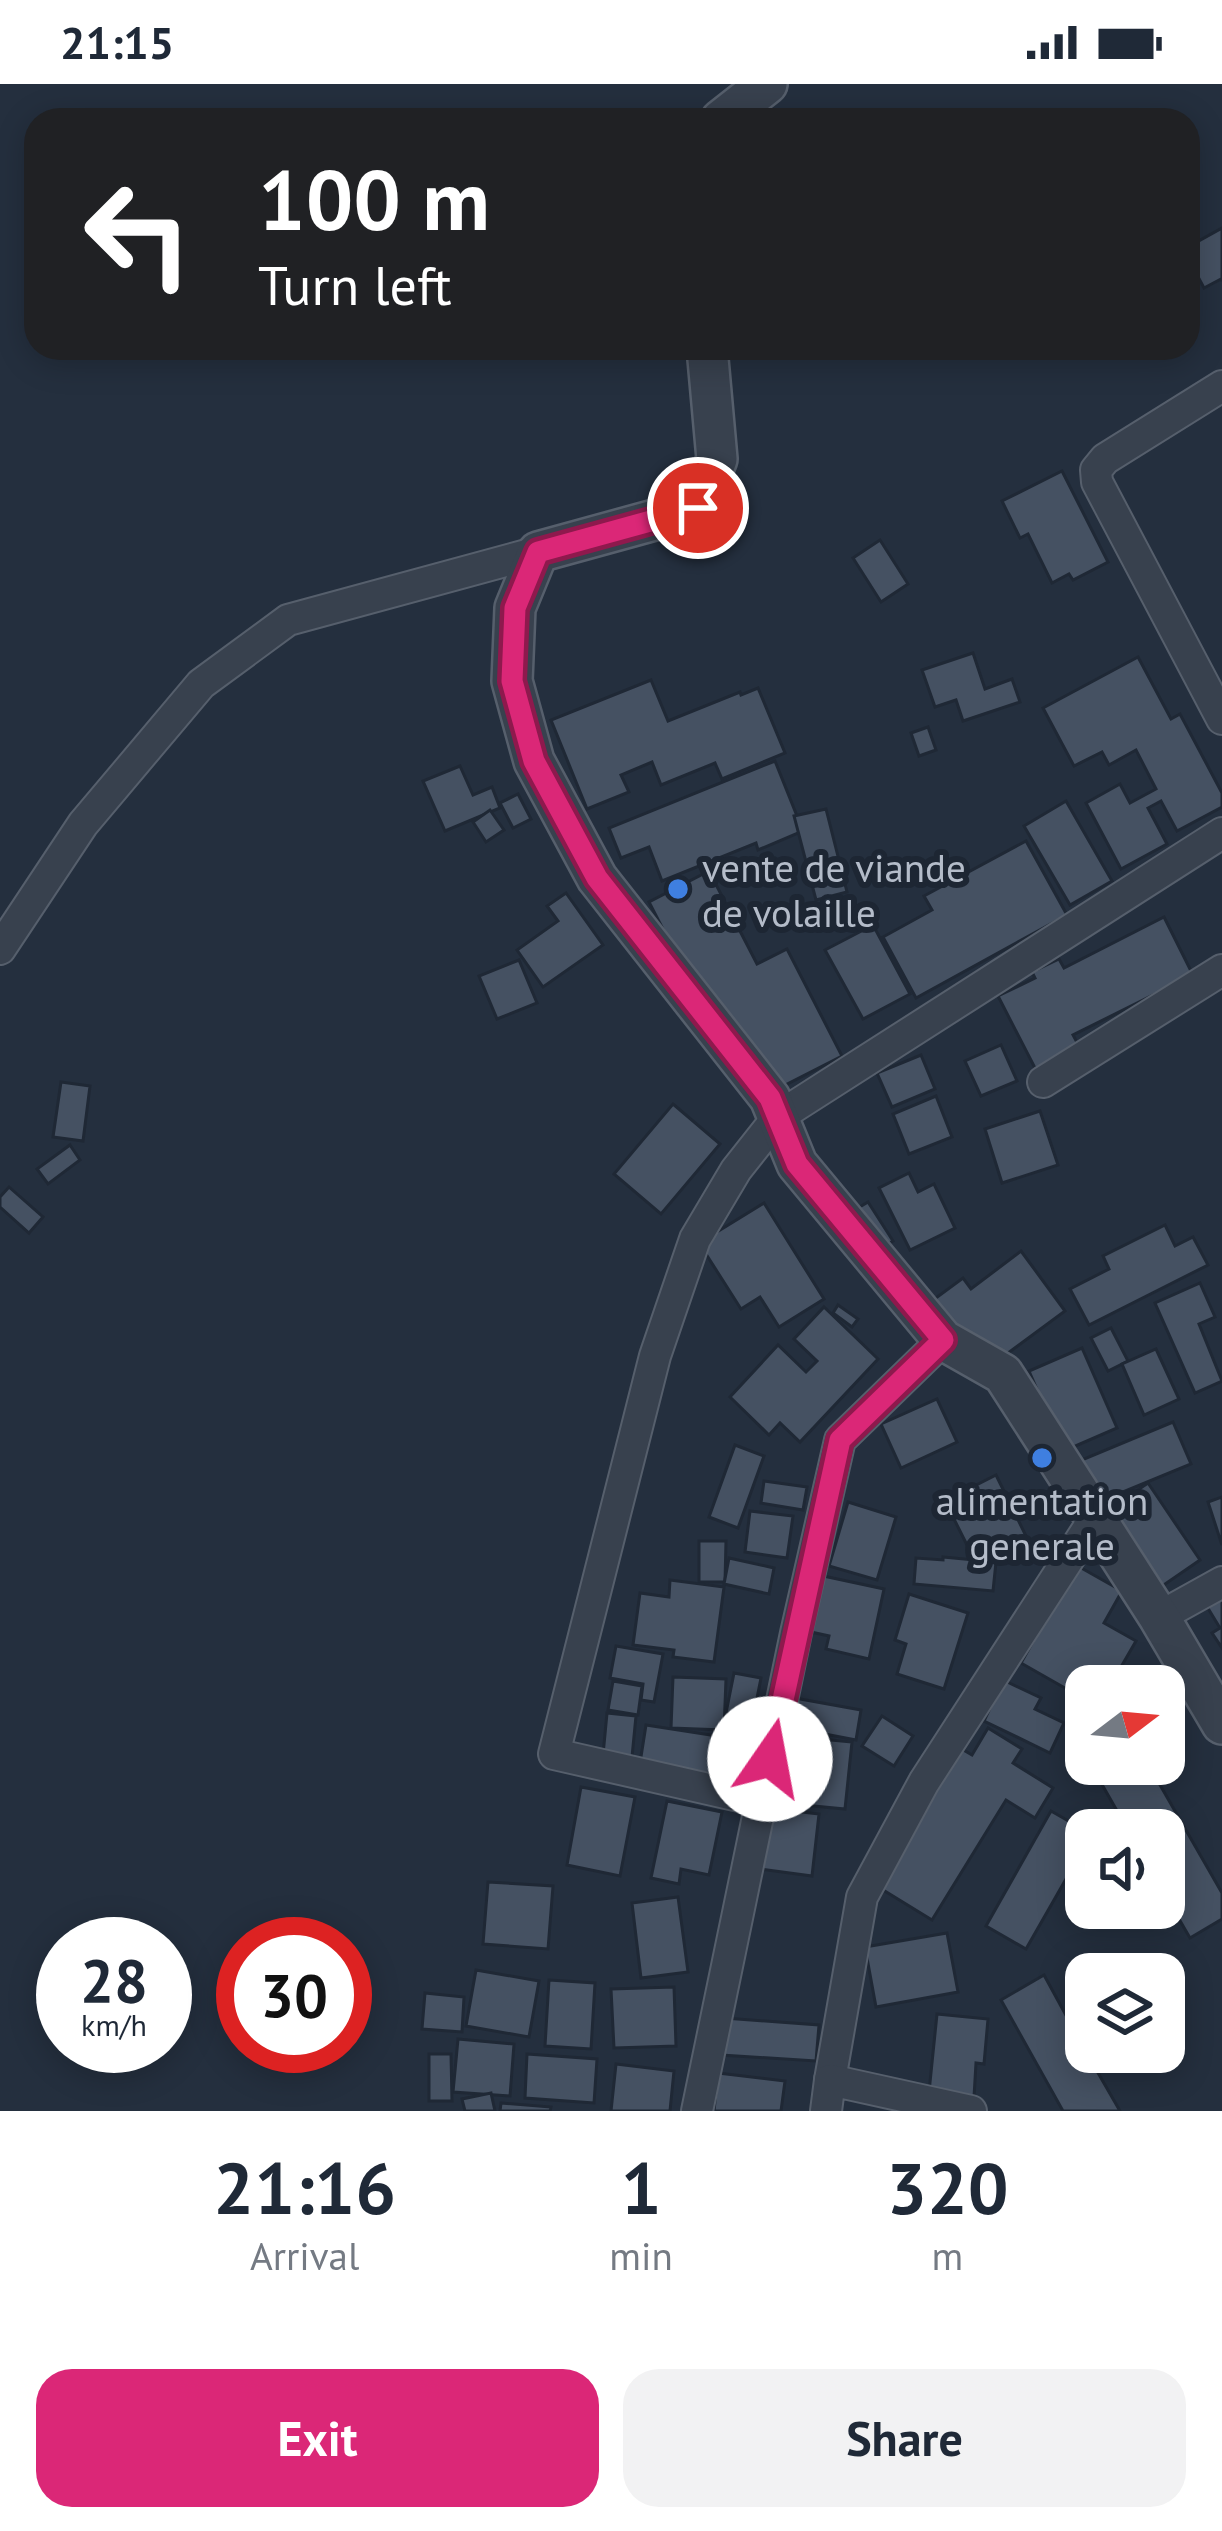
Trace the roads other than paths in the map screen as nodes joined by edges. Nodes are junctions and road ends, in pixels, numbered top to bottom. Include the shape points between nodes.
1 (766, 84) edge
2 (736, 108) edge
3 (708, 360) edge
4 (1222, 386) edge
5 (538, 552) junction
6 (1222, 718) edge
7 (1222, 833) edge
8 (0, 949) edge
9 (1222, 970) edge
10 (1043, 1082) dead end
11 (778, 1118) junction
12 (943, 1340) junction
13 (1095, 1517) junction
14 (1222, 1582) edge
15 (1159, 1617) junction
16 (1222, 1724) edge
17 (761, 1802) junction
18 (830, 2080) junction
19 (697, 2111) edge
20 (826, 2111) edge
21 (971, 2111) edge

1 - 2 street
3 - 5 street via 717,459 698,508
4 - 6 street via 1096,470
5 - 8 street via 288,620 218,671 83,824
5 - 11 street via 515,608 512,681 534,761 597,878
7 - 11 street
9 - 10 street
11 - 12 street via 797,1164
11 - 17 street via 695,1238 655,1356 554,1754
12 - 13 street via 1003,1374
12 - 17 street via 840,1440
13 - 15 street
13 - 18 street via 924,1782 862,1897
14 - 15 street
15 - 16 street
17 - 19 street
18 - 20 street
18 - 21 street

